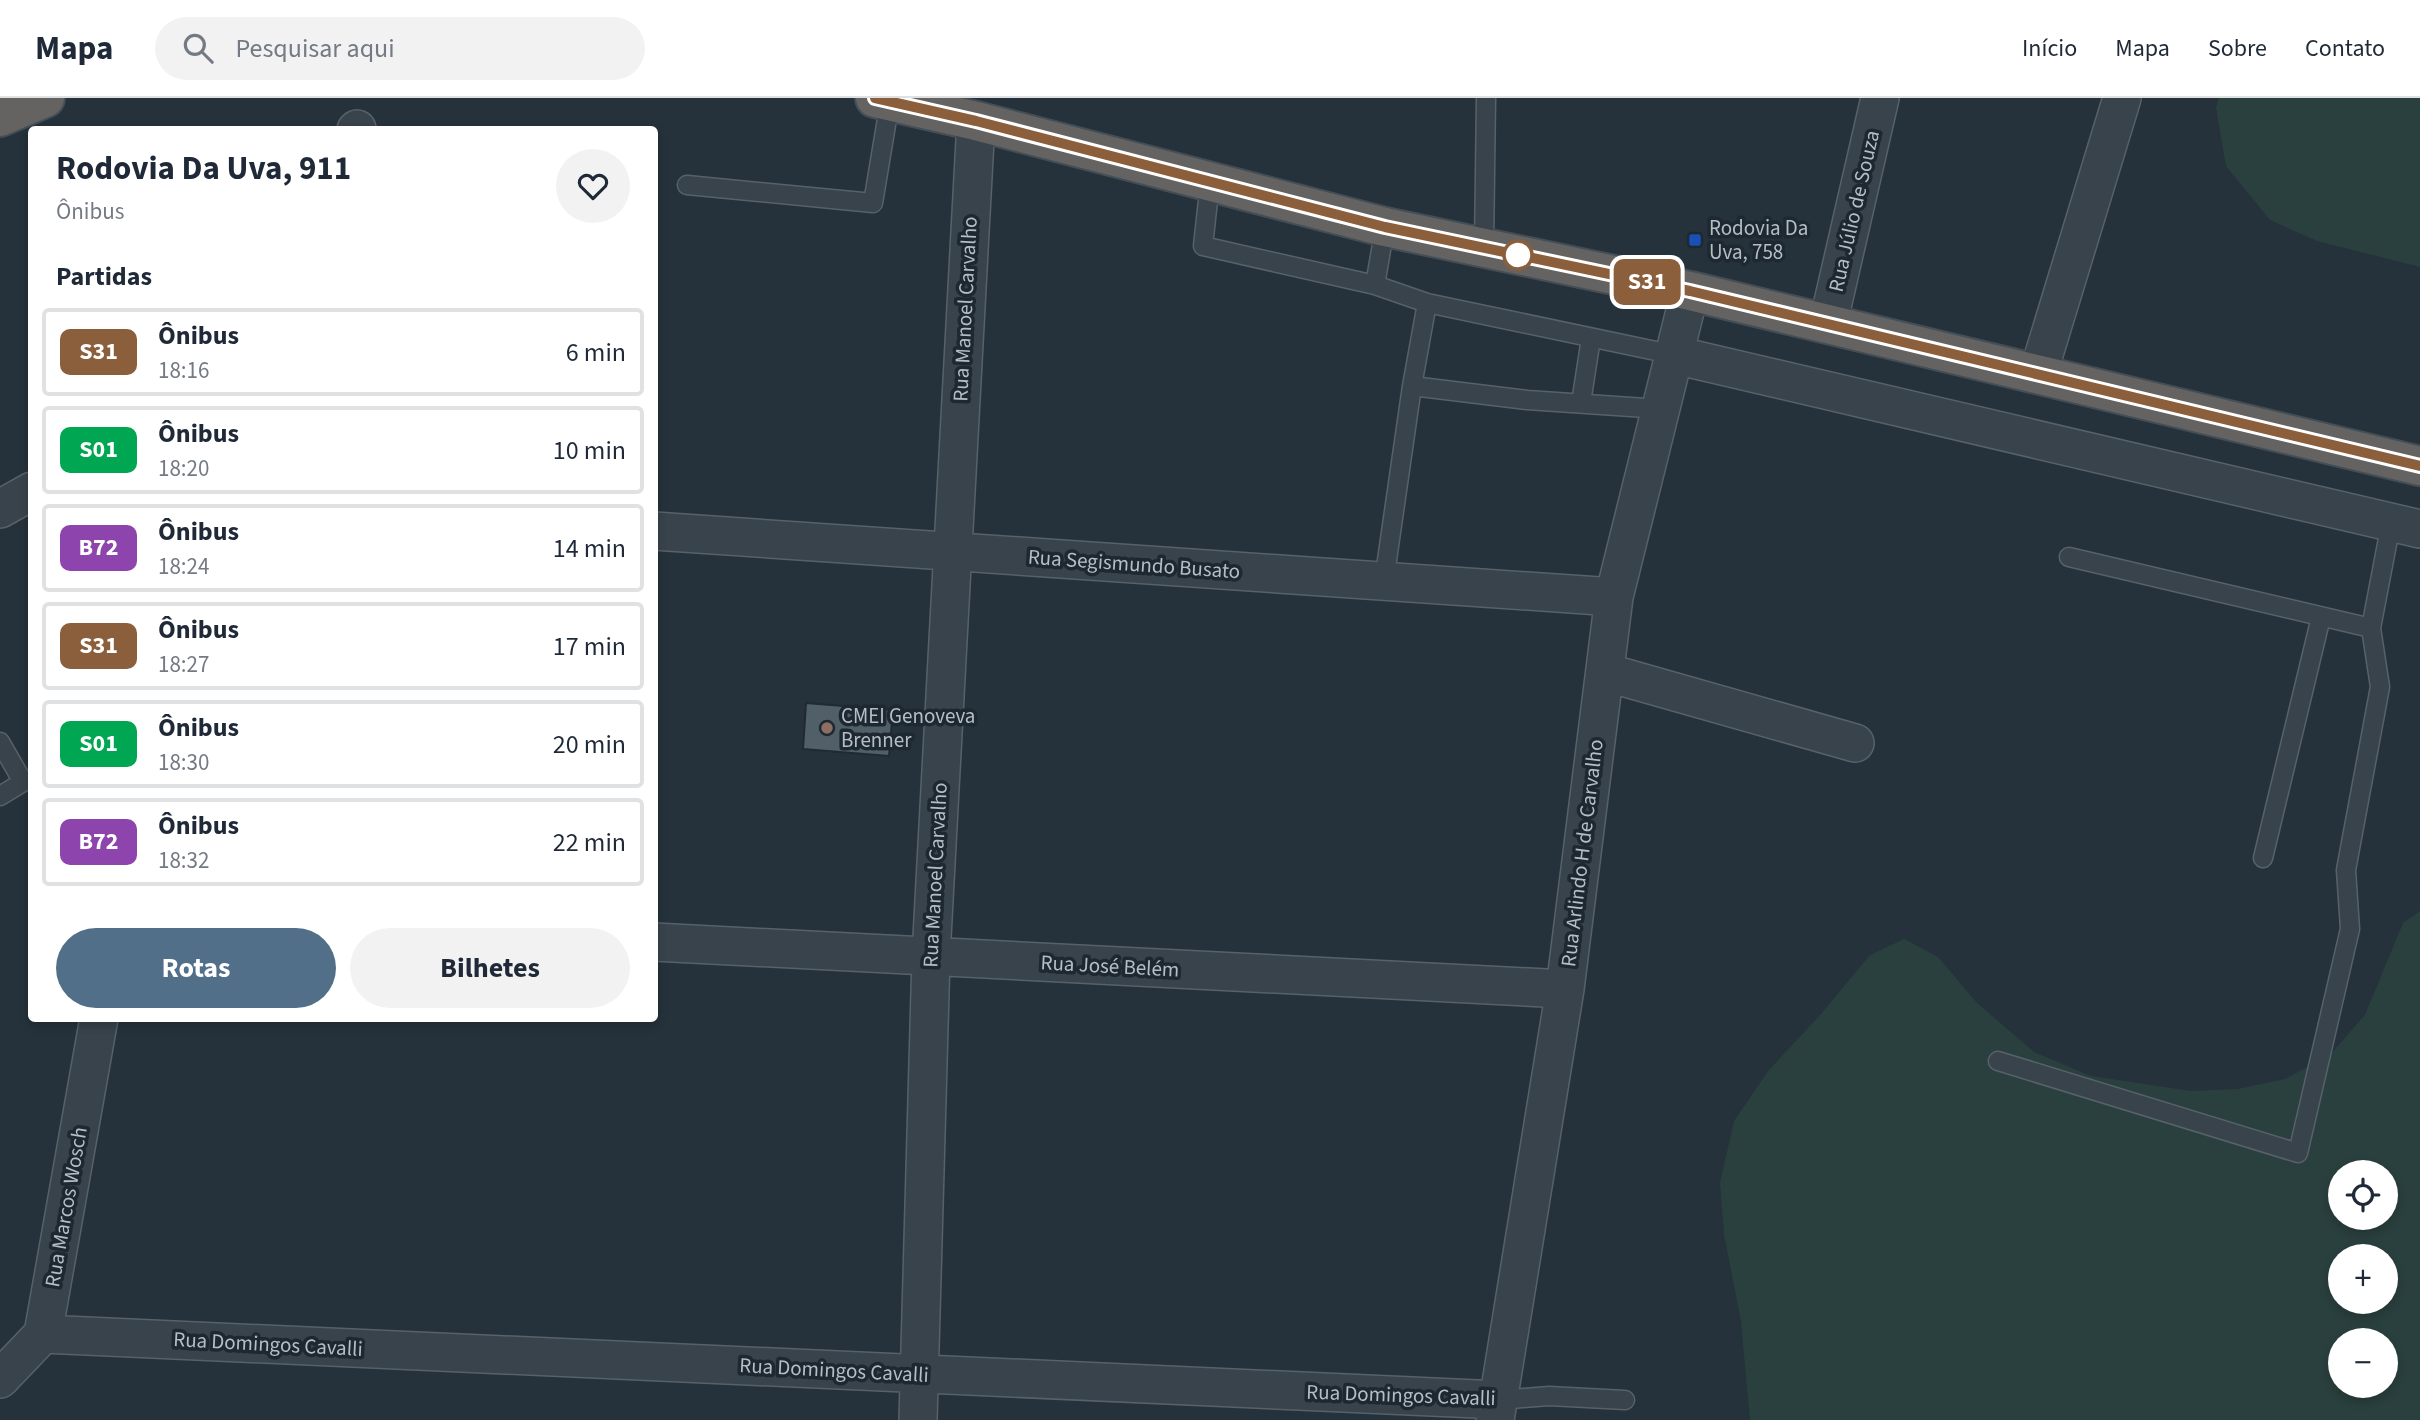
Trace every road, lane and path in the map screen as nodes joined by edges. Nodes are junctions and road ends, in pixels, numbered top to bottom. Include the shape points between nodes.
1 (45, 98) edge
2 (1486, 98) edge
3 (1880, 98) edge
4 (2122, 98) edge
5 (883, 100) edge
6 (0, 117) edge
7 (976, 121) junction
8 (1210, 182) junction
9 (687, 185) dead end
10 (1385, 227) junction
11 (1484, 248) junction
12 (1375, 285) junction
13 (1690, 291) junction
14 (1427, 303) junction
15 (1828, 324) junction
16 (1591, 338) junction
17 (1675, 355) junction
18 (2038, 374) junction
19 (1412, 386) junction
20 (1581, 403) junction
21 (1661, 409) junction
22 (2420, 466) edge
23 (28, 493) edge
24 (0, 509) edge
25 (2406, 526) edge
26 (658, 531) edge
27 (952, 551) junction
28 (2069, 557) dead end
29 (1384, 581) junction
30 (1614, 597) junction
31 (2321, 617) junction
32 (2371, 628) junction
33 (1605, 672) junction
34 (0, 742) edge
35 (1855, 743) dead end
36 (0, 796) edge
37 (2263, 858) dead end
38 (658, 942) edge
39 (931, 956) junction
40 (1565, 989) junction
41 (98, 1022) edge
42 (1998, 1061) dead end
43 (43, 1334) junction
44 (920, 1374) junction
45 (0, 1379) edge
46 (1625, 1400) dead end
47 (1497, 1410) edge
48 (918, 1420) edge

1 - 6 highway
2 - 11 lane
3 - 15 street, Rua Júlio de Souza
4 - 18 street
5 - 7 highway
5 - 9 lane via 873,203
7 - 8 highway
7 - 27 street, Rua Manoel Carvalho
8 - 10 highway
8 - 12 lane via 1203,246
10 - 11 highway
10 - 12 lane
11 - 13 highway
12 - 14 lane
13 - 15 highway
13 - 17 street, Rua Arlindo H de Carvalho
14 - 16 lane
14 - 19 lane
15 - 18 highway
16 - 17 lane
16 - 20 lane
17 - 21 street, Rua Arlindo H de Carvalho
17 - 25 street
18 - 22 highway
19 - 20 lane
19 - 29 lane
20 - 21 lane
21 - 30 street, Rua Arlindo H de Carvalho
23 - 24 street
25 - 32 lane
26 - 27 street, Rua Segismundo Busato
27 - 29 street, Rua Segismundo Busato
27 - 39 street, Rua Manoel Carvalho
28 - 31 lane
29 - 30 street, Rua Segismundo Busato
30 - 33 street, Rua Arlindo H de Carvalho
31 - 32 lane
31 - 37 lane
32 - 42 lane via 2380,687 2346,870 2350,929 2298,1153
33 - 35 street
33 - 40 street, Rua Arlindo H de Carvalho
34 - 36 lane via 23,782
38 - 39 street, Rua José Belém
39 - 40 street, Rua José Belém
39 - 44 street, Rua Manoel Carvalho
40 - 47 street, Rua Arlindo H de Carvalho
41 - 43 street, Rua Marcos Wosch
43 - 44 street, Rua Domingos Cavalli
43 - 45 street
44 - 47 street, Rua Domingos Cavalli
44 - 48 street, Rua Manoel Carvalho
46 - 47 lane, Rua Domingos Cavalli via 1549,1396

